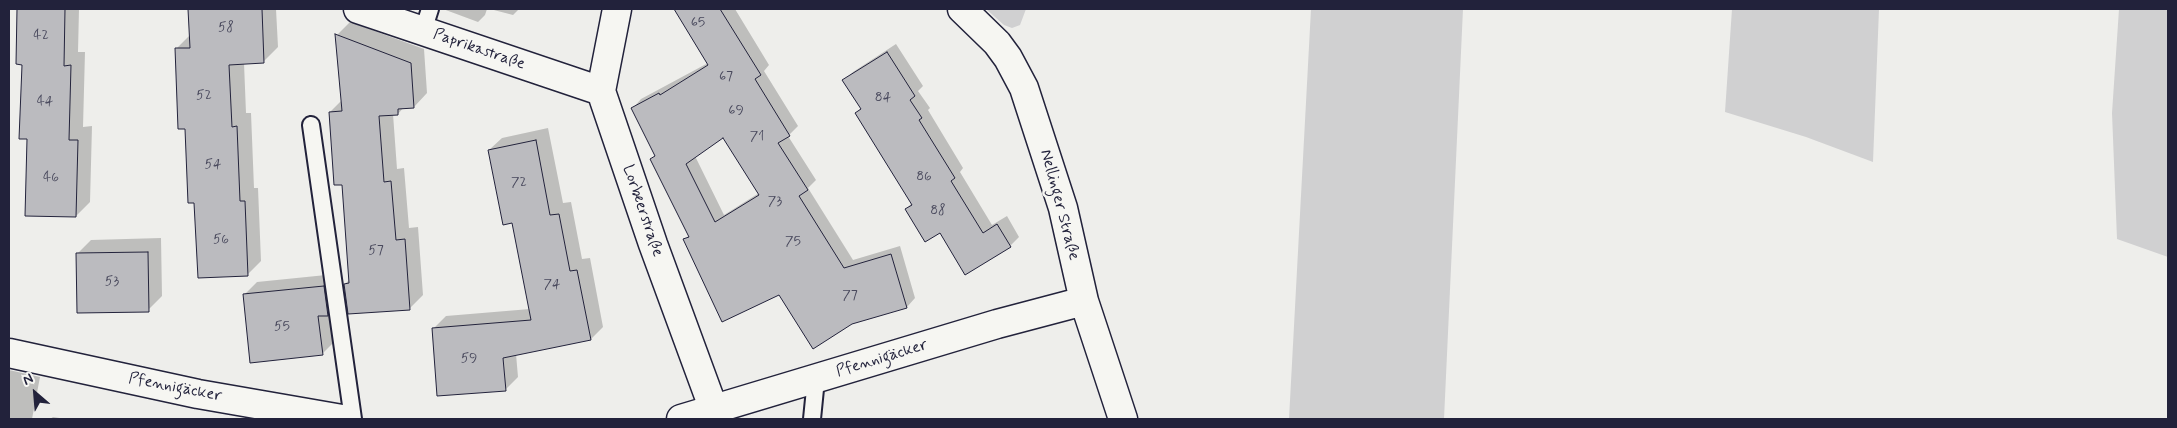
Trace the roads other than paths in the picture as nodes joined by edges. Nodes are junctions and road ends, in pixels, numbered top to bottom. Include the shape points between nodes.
1 (358, 9) edge
2 (617, 9) edge
3 (962, 9) edge
4 (427, 20) edge
5 (600, 91) junction
6 (310, 125) dead end
7 (1084, 301) junction
8 (9, 354) edge
9 (816, 379) junction
10 (714, 410) junction
11 (342, 419) edge
12 (353, 419) edge
13 (681, 419) edge
14 (812, 419) edge
15 (1124, 419) edge

1 - 4 street, Paprikastraße
2 - 5 street
3 - 7 street, Nellinger Straße via 997,43 1024,88 1063,208
4 - 5 street, Paprikastraße
5 - 10 street, Lorbeerstraße
6 - 12 lane
7 - 9 street, Pfennigäcker
7 - 15 street, Nellinger Straße
8 - 11 street, Pfennigäcker via 198,394
9 - 10 street, Pfennigäcker
9 - 14 lane
10 - 13 street, Pfennigäcker

